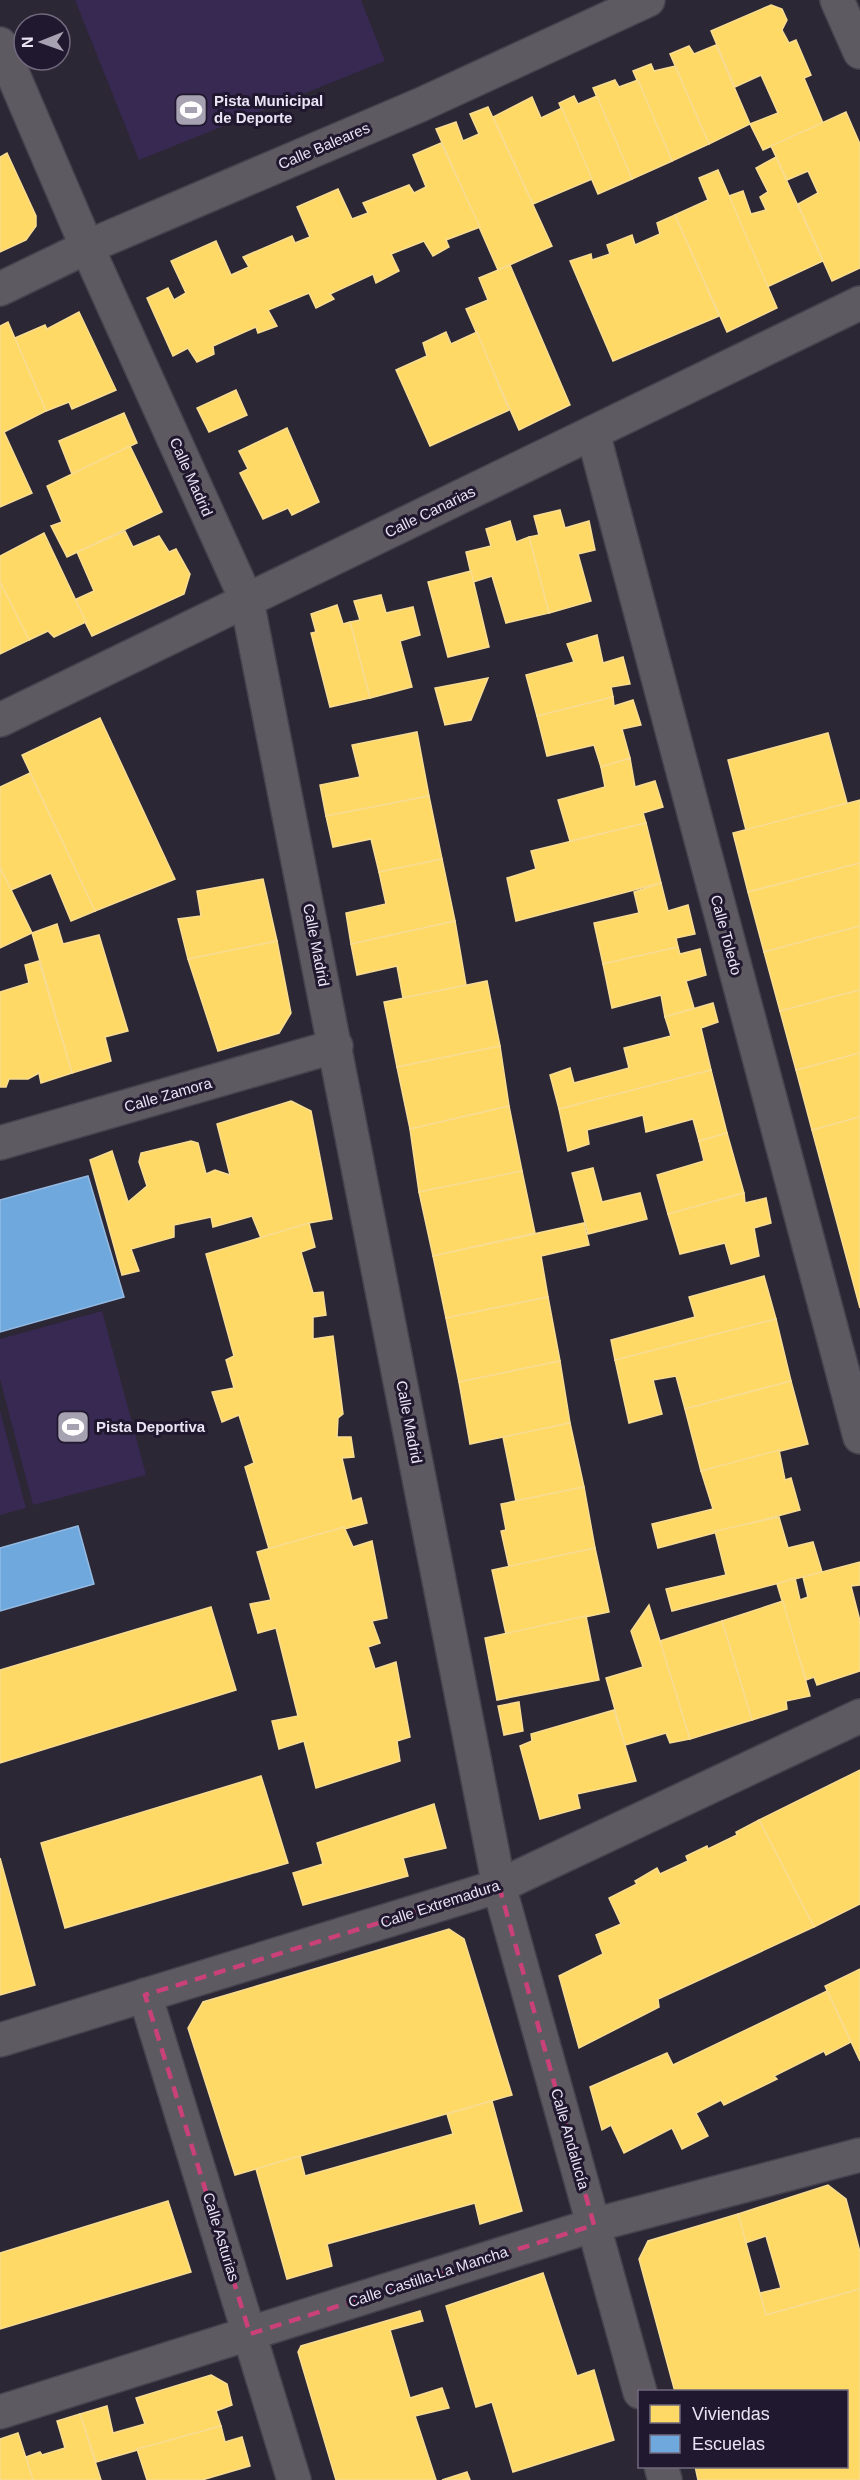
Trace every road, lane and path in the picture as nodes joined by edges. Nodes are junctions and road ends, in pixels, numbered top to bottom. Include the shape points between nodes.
1 (648, 0) edge
2 (837, 0) edge
3 (0, 44) edge
4 (860, 52) edge
5 (87, 247) junction
6 (0, 289) edge
7 (860, 303) edge
8 (593, 433) junction
9 (247, 601) junction
10 (0, 720) edge
11 (336, 1046) junction
12 (0, 1143) edge
13 (860, 1437) edge
14 (860, 1716) edge
15 (499, 1886) junction
16 (145, 1995) junction
17 (0, 2040) edge
18 (860, 2155) edge
19 (594, 2225) junction
20 (250, 2334) junction
21 (640, 2390) edge
22 (0, 2412) edge
23 (294, 2480) edge

1 - 5 street, Calle Baleares via 420,105
2 - 4 street
3 - 5 street, Calle Madrid
5 - 6 street, Calle Baleares
5 - 9 street, Calle Madrid
7 - 8 street, Calle Canarias
8 - 9 street, Calle Canarias
8 - 13 street, Calle Toledo
9 - 10 street, Calle Canarias
9 - 11 street, Calle Madrid
11 - 12 street, Calle Zamora
11 - 15 street, Calle Madrid
14 - 15 street, Calle Extremadura
15 - 16 street, Calle Extremadura
15 - 19 street, Calle Andalucía
16 - 17 street, Calle Extremadura
16 - 20 street, Calle Asturias
18 - 19 street, Calle Castilla-La Mancha
19 - 20 street, Calle Castilla-La Mancha
19 - 21 street, Calle Andalucía
20 - 22 street, Calle Castilla-La Mancha
20 - 23 street, Calle Asturias

